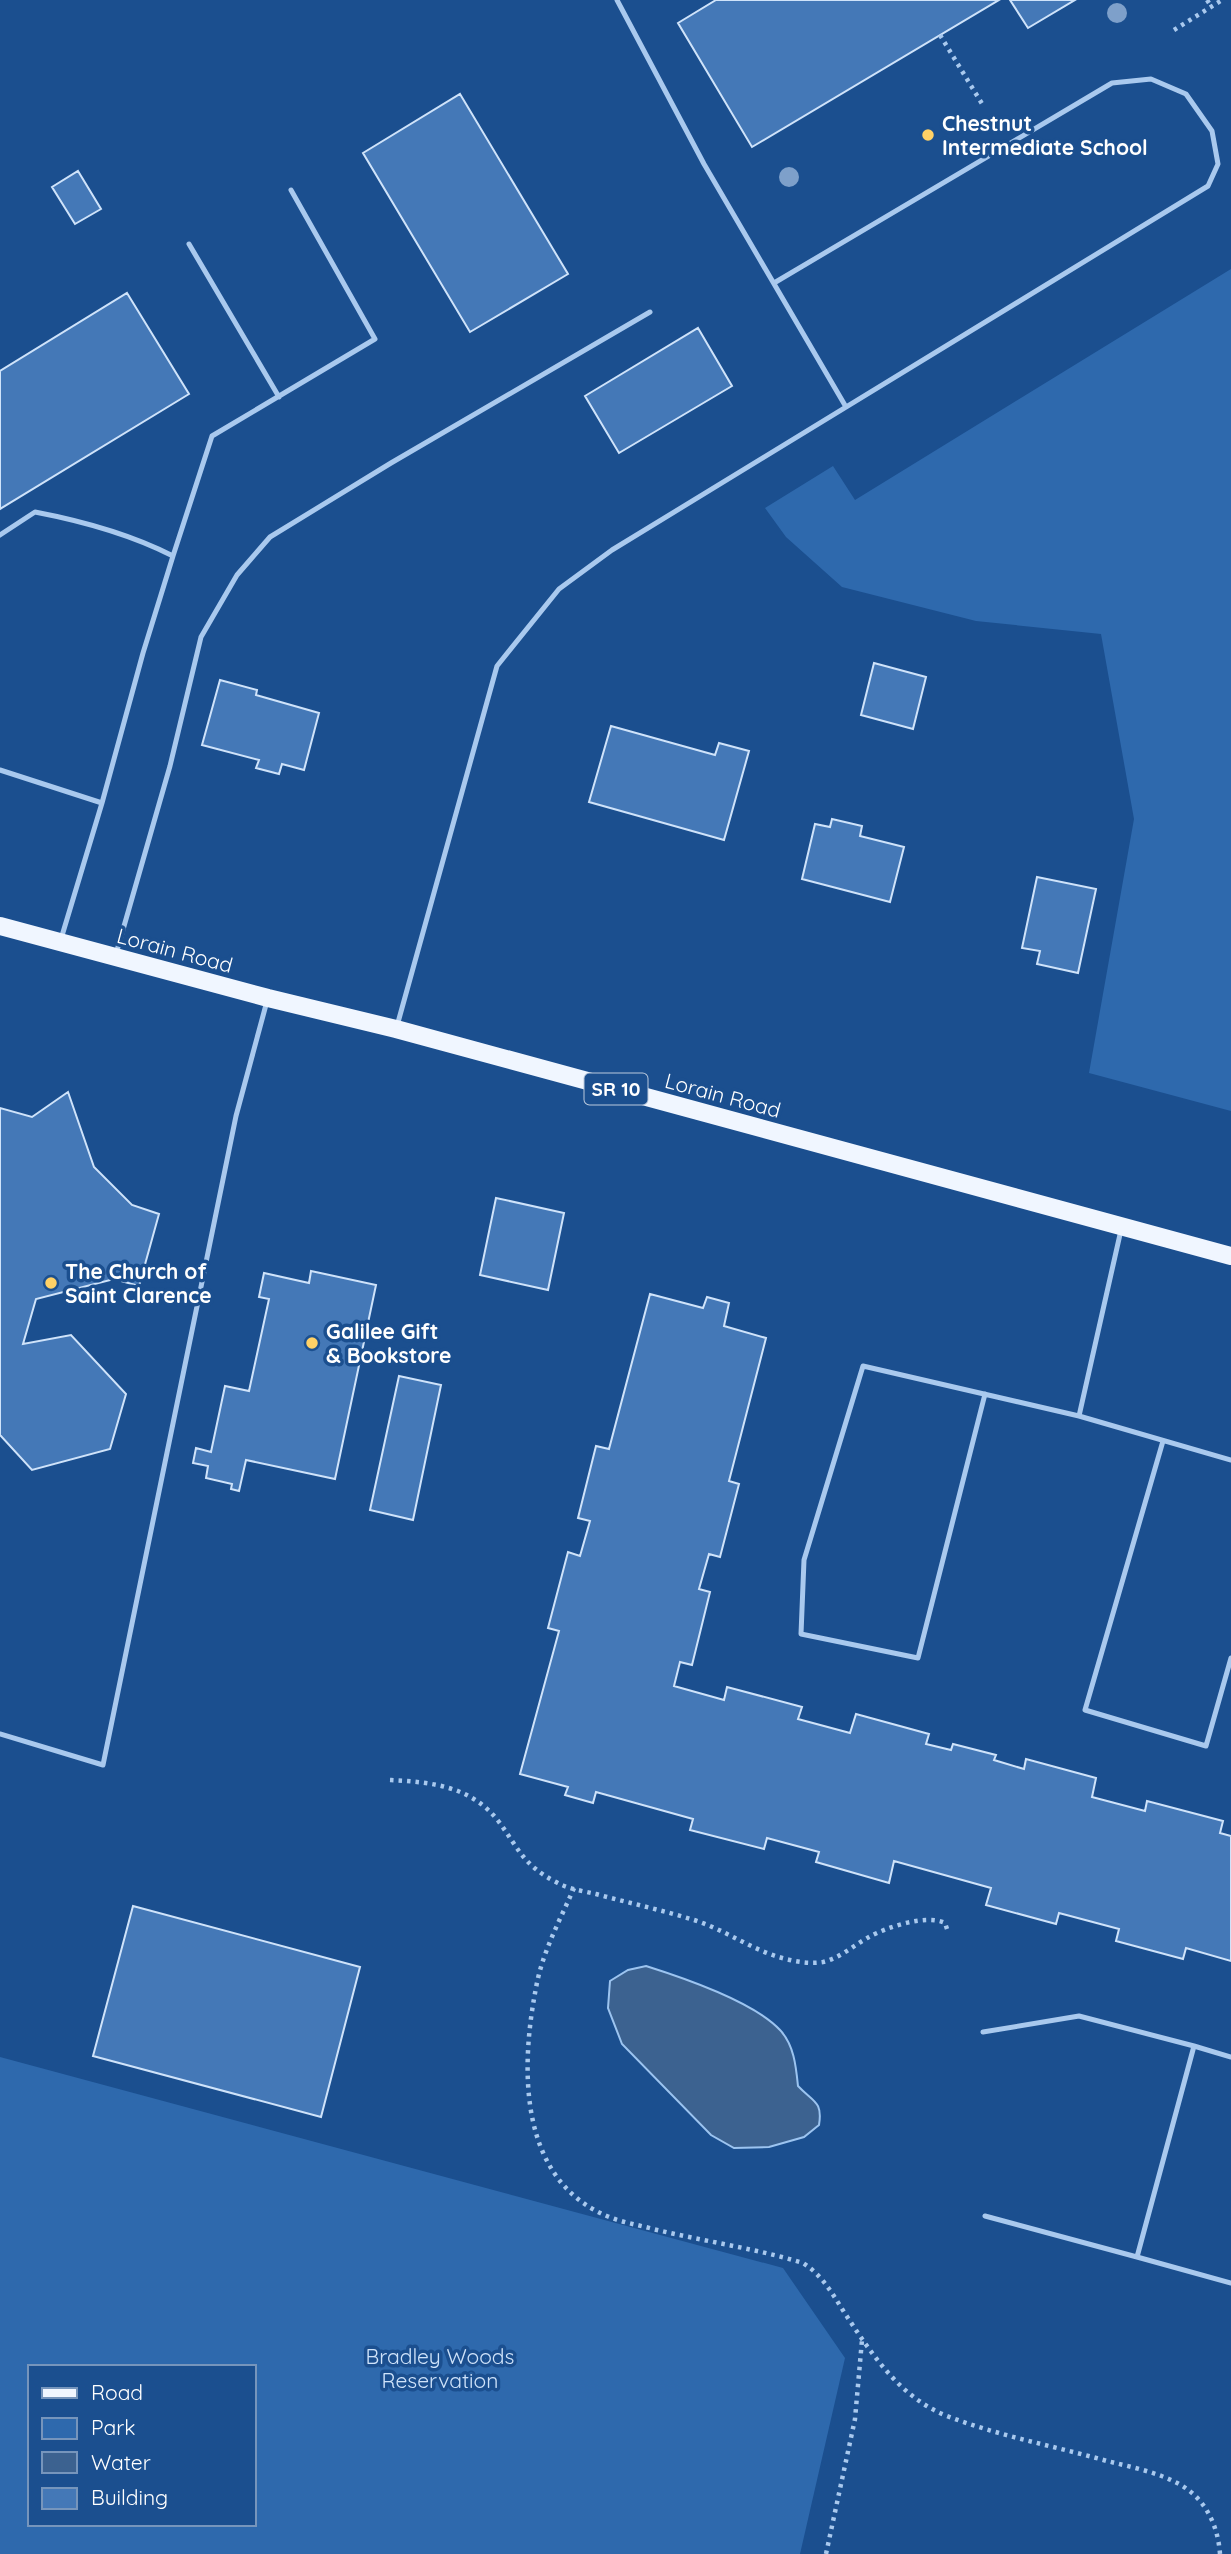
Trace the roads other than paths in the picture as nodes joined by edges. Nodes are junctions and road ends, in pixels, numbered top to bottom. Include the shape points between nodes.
1 (617, 0) edge
2 (291, 190) dead end
3 (189, 244) dead end
4 (774, 283) junction
5 (650, 312) dead end
6 (279, 397) junction
7 (846, 407) junction
8 (0, 535) edge
9 (173, 556) junction
10 (0, 770) edge
11 (103, 803) junction
12 (0, 926) edge
13 (60, 942) junction
14 (115, 957) junction
15 (268, 998) junction
16 (396, 1029) junction
17 (1121, 1226) junction
18 (1231, 1256) edge
19 (985, 1394) junction
20 (1079, 1416) junction
21 (1163, 1441) junction
22 (1231, 1460) edge
23 (1231, 1658) edge
24 (0, 1734) edge
25 (983, 2032) dead end
26 (1194, 2046) junction
27 (1231, 2057) edge
28 (985, 2216) dead end
29 (1138, 2257) junction
30 (1231, 2283) edge

1 - 4 lane
2 - 6 lane via 375,339
3 - 6 lane
4 - 7 lane
4 - 7 lane via 1112,82 1151,79 1186,94 1212,131 1218,164 1208,186
5 - 14 lane via 270,537 237,575 201,637 170,766
6 - 9 lane via 212,436
7 - 16 lane via 612,550 559,589 496,666
8 - 9 lane via 35,512 78,520 146,542
9 - 11 lane
10 - 11 lane
11 - 13 lane
12 - 13 main road, Lorain Road / SR 10
13 - 14 main road, Lorain Road / SR 10
14 - 15 main road, Lorain Road / SR 10
15 - 16 main road, Lorain Road / SR 10
15 - 24 lane via 236,1116 103,1765
16 - 17 main road, Lorain Road / SR 10
17 - 18 main road, Lorain Road / SR 10
17 - 20 lane
19 - 19 lane via 918,1658 801,1634 804,1560 863,1366
19 - 20 lane
20 - 21 lane
21 - 22 lane
21 - 23 lane via 1085,1710 1206,1746
25 - 26 lane via 1079,2016
26 - 27 lane
26 - 29 lane
28 - 29 lane
29 - 30 lane

